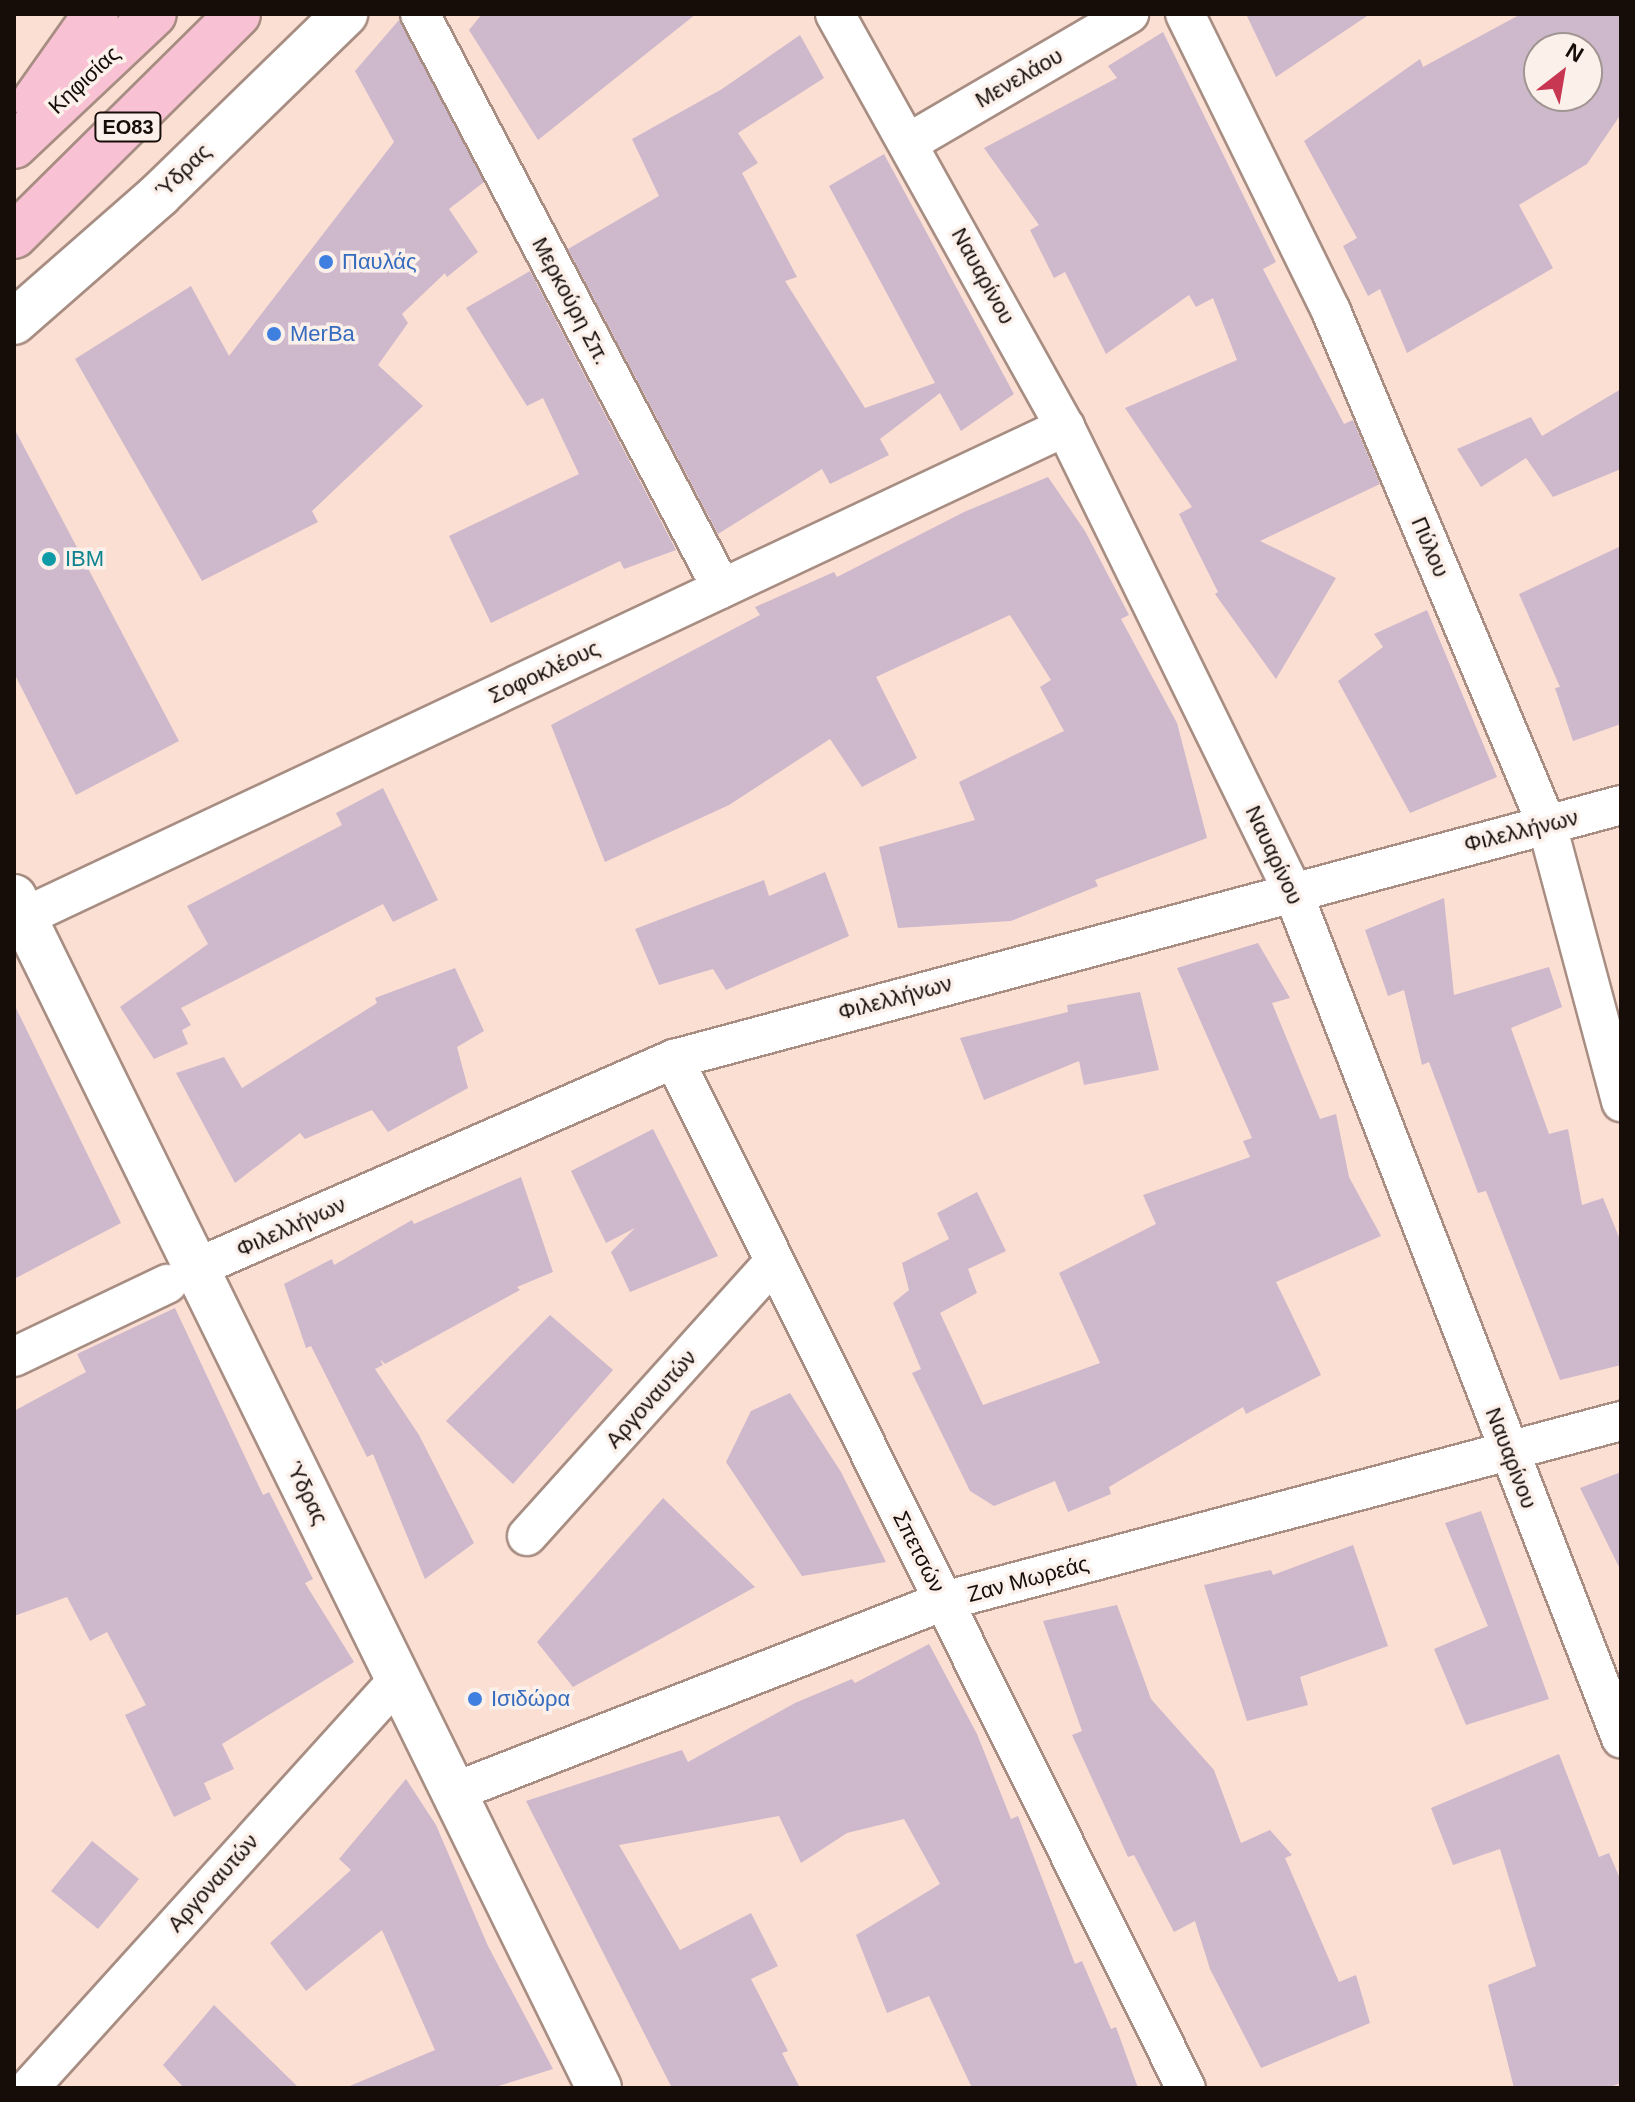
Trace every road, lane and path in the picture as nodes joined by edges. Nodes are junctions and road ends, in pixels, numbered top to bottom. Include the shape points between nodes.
1 (96, 14) edge
2 (154, 14) edge
3 (238, 14) edge
4 (345, 14) edge
5 (420, 14) edge
6 (835, 14) edge
7 (1129, 14) edge
8 (1185, 14) edge
9 (14, 129) edge
10 (910, 142) junction
11 (14, 146) edge
12 (14, 236) edge
13 (14, 322) edge
14 (1065, 427) junction
15 (722, 589) junction
16 (1621, 805) edge
17 (1547, 825) junction
18 (1292, 890) junction
19 (19, 907) edge
20 (674, 1059) junction
21 (1621, 1102) edge
22 (774, 1262) junction
23 (182, 1276) junction
24 (14, 1357) edge
25 (1621, 1421) edge
26 (1509, 1453) junction
27 (527, 1536) dead end
28 (944, 1601) junction
29 (398, 1680) junction
30 (1621, 1738) edge
31 (454, 1792) junction
32 (29, 2088) edge
33 (599, 2088) edge
34 (1186, 2088) edge

1 - 9 main road
2 - 11 main road, Κηφισίας / ΕΟ83
3 - 12 main road, ΕΟ83
4 - 13 street, Ύδρας via 159,195
5 - 15 street, Μερκούρη Σπ.
6 - 10 street, Ναυαρίνου
7 - 10 street, Μενελάου
8 - 17 street, Πύλου via 1331,311
10 - 14 street, Ναυαρίνου
14 - 15 street, Σοφοκλέους
14 - 18 street, Ναυαρίνου
15 - 19 street, Σοφοκλέους
16 - 17 street, Φιλελλήνων
17 - 18 street, Φιλελλήνων
17 - 21 street, Πύλου
18 - 20 street, Φιλελλήνων
18 - 26 street, Ναυαρίνου
19 - 23 street, Ύδρας
20 - 22 street, Σπετσών
20 - 23 street, Φιλελλήνων
22 - 27 street, Αργοναυτών
22 - 28 street, Σπετσών
23 - 24 street, Φιλελλήνων
23 - 29 street, Ύδρας
25 - 26 street, Ζαν Μωρεάς
26 - 28 street, Ζαν Μωρεάς
26 - 30 street, Ναυαρίνου
28 - 31 street, Ζαν Μωρεάς
28 - 34 street, Σπετσών
29 - 31 street, Ύδρας
29 - 32 street, Αργοναυτών
31 - 33 street, Ύδρας

